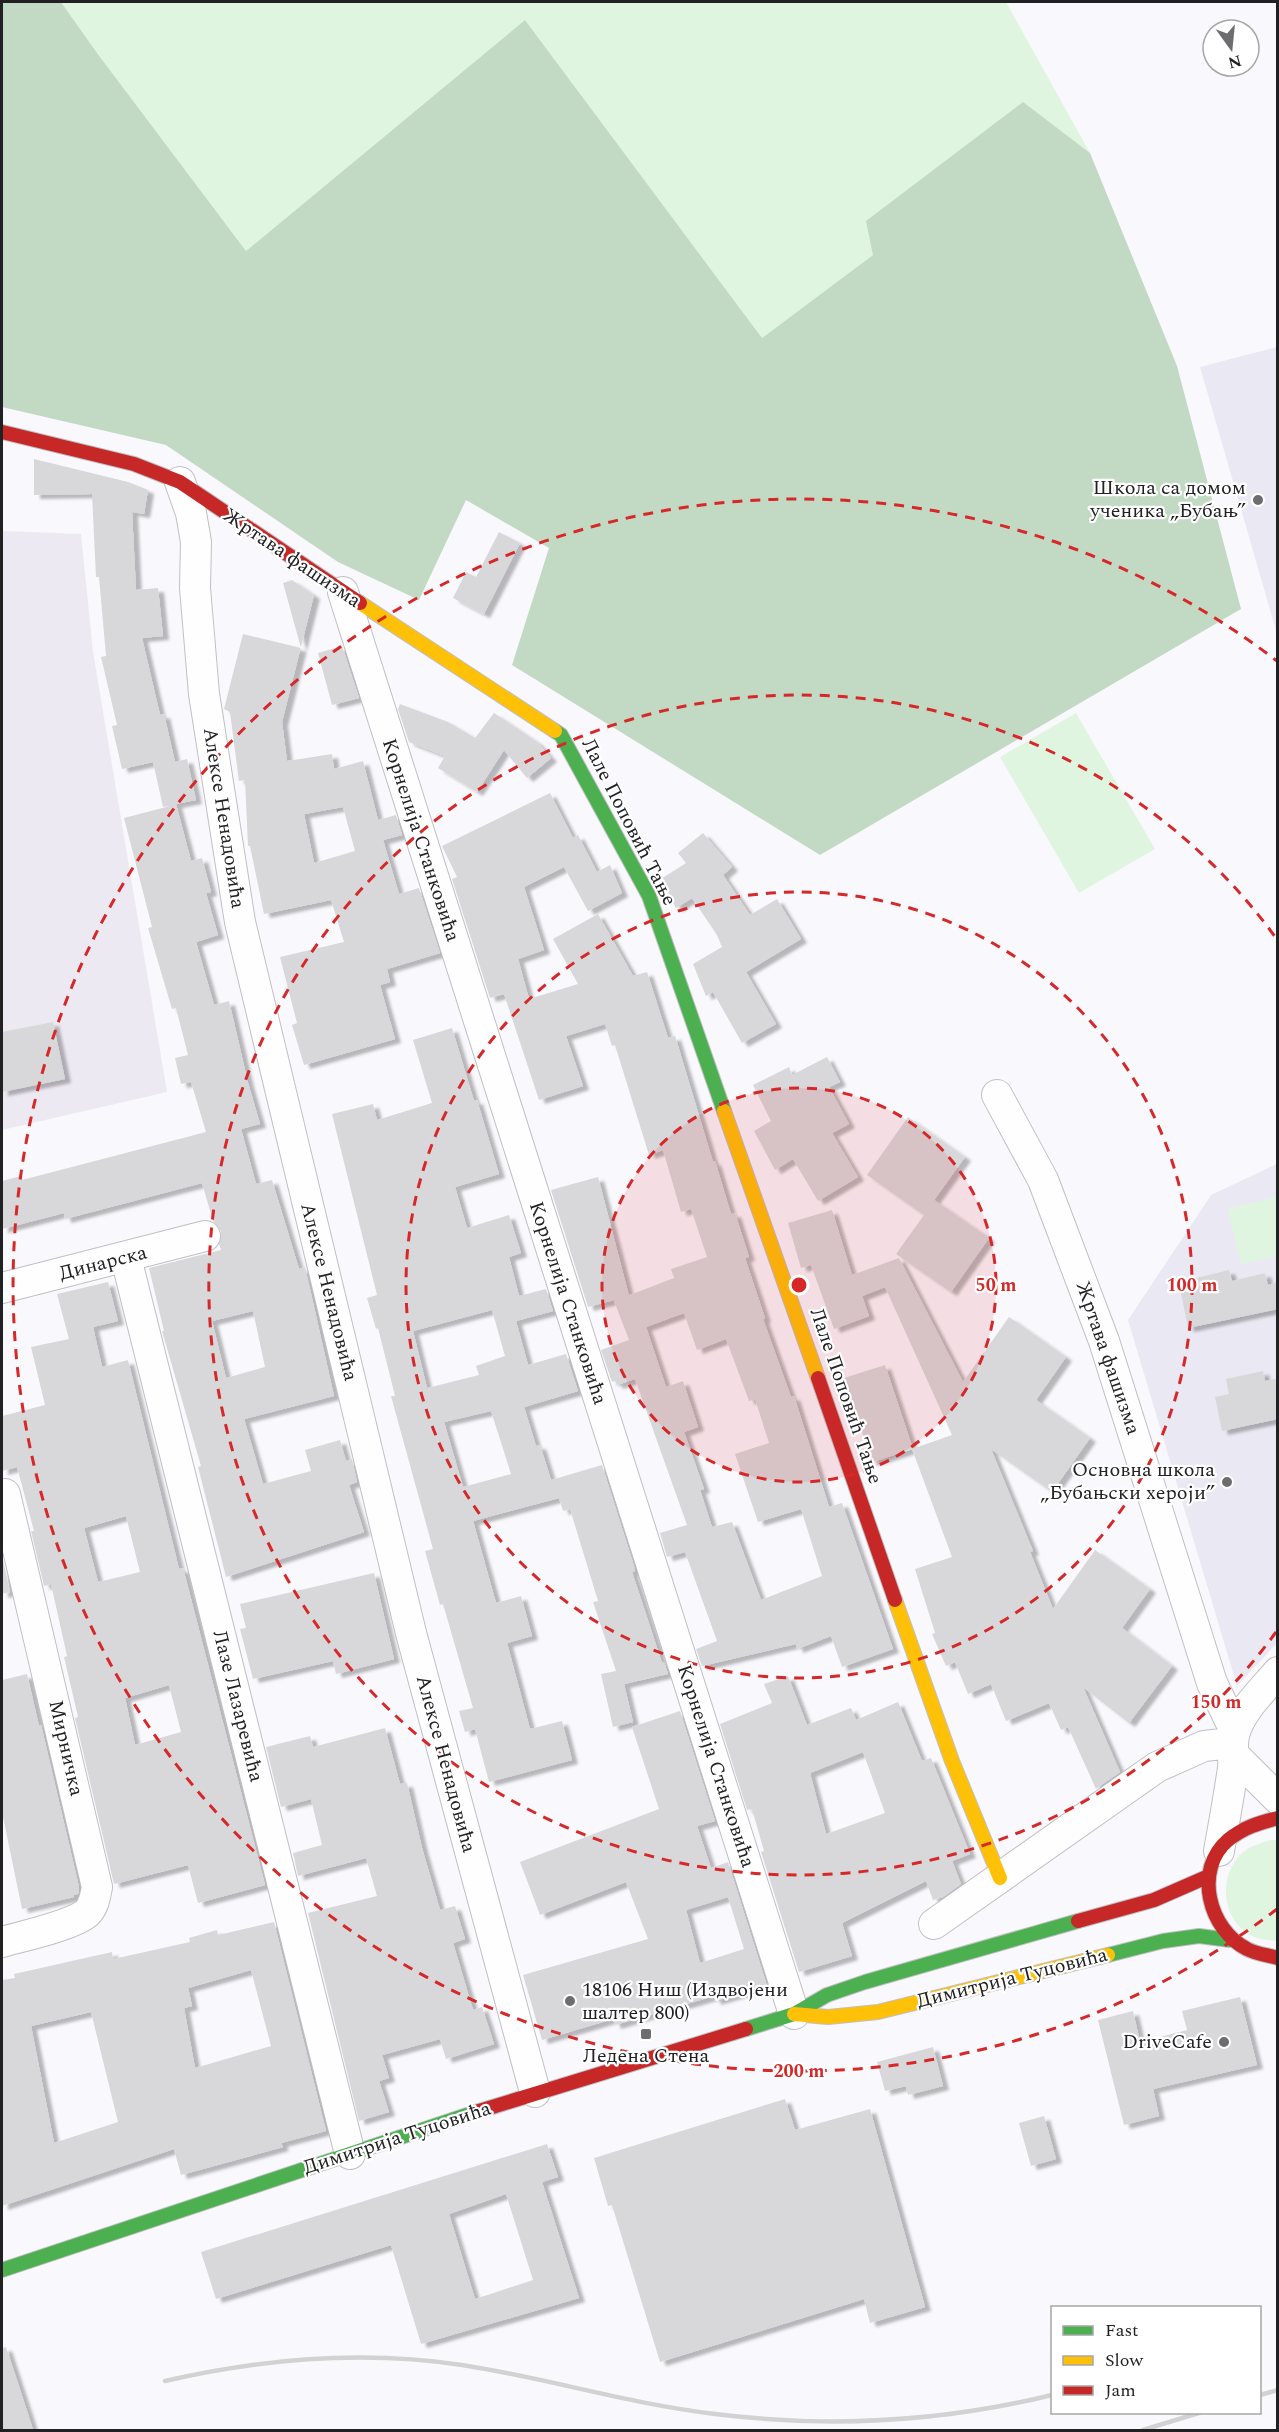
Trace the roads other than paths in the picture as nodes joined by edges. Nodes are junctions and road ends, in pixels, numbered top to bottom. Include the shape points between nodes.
1 (2, 432) edge
2 (180, 482) junction
3 (342, 592) junction
4 (561, 735) joint
5 (997, 1095) dead end
6 (205, 1236) dead end
7 (126, 1258) junction
8 (2, 1288) edge
9 (5, 1494) dead end
10 (1278, 1672) edge
11 (1234, 1743) junction
12 (1278, 1799) edge
13 (1278, 1818) edge
14 (1214, 1863) junction
15 (1000, 1878) junction
16 (934, 1924) dead end
17 (1230, 1940) junction
18 (2, 1942) edge
19 (1278, 1958) edge
20 (794, 2014) junction
21 (535, 2092) junction
22 (350, 2154) junction
23 (2, 2270) edge

1 - 2 main road, Жртава фашизма via 134,464
2 - 3 main road, Жртава фашизма
2 - 21 street, Алексе Ненадовића via 192,513 196,542 195,588 204,694 240,922 411,1633
3 - 4 main road, Жртава фашизма
3 - 20 street, Корнелија Станковића
4 - 15 main road, Лале Поповић Тање via 649,896 952,1761
5 - 11 street, Жртава фашизма via 1043,1180 1104,1341
6 - 7 street, Динарска
7 - 8 street, Динарска
7 - 22 street, Лазе Лазаревића
9 - 18 street, Мирничка via 97,1887 87,1912 73,1921
10 - 11 street via 1242,1717
11 - 12 street, Жртава фашизма
11 - 14 street
11 - 15 street via 1204,1746 1157,1767
13 - 14 main road, Димитрија Туцовића via 1246,1826 1231,1836
14 - 17 main road, Димитрија Туцовића via 1208,1893 1211,1909
14 - 20 main road, Димитрија Туцовића via 1154,1900 865,1982 827,1995
15 - 16 street
17 - 19 main road, Димитрија Туцовића via 1261,1956
17 - 20 main road, Димитрија Туцовића via 1199,1936 1163,1941 878,2012 828,2017
20 - 21 main road, Димитрија Туцовића
21 - 22 main road, Димитрија Туцовића
22 - 23 main road, Димитрија Туцовића

